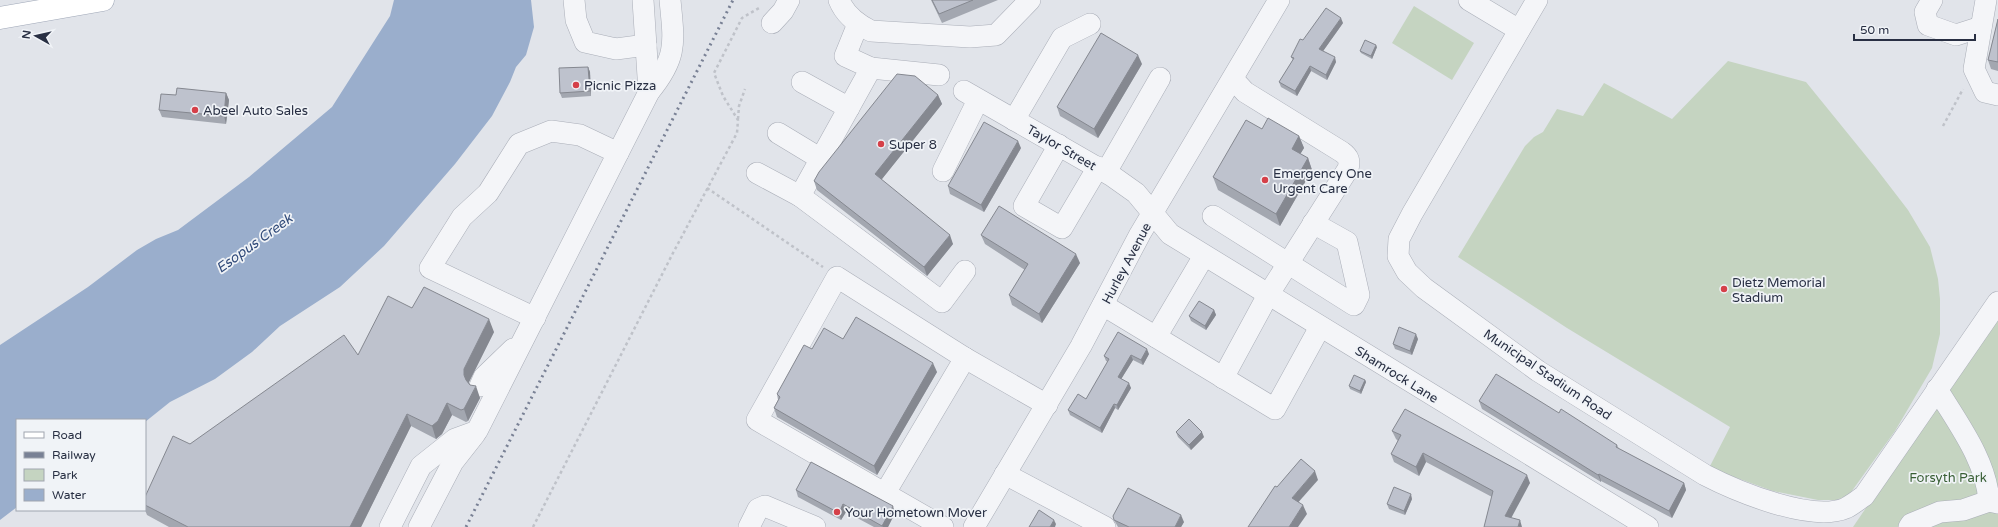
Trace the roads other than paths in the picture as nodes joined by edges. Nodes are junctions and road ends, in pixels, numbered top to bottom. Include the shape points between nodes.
1 (103, 0) edge
2 (574, 0) edge
3 (643, 0) edge
4 (670, 0) edge
5 (789, 0) edge
6 (839, 0) edge
7 (1030, 0) edge
8 (1279, 0) edge
9 (1470, 0) edge
10 (1537, 0) edge
11 (1932, 0) edge
12 (1986, 0) edge
13 (767, 3) edge
14 (37, 6) edge
15 (0, 18) edge
16 (858, 24) junction
17 (1090, 24) dead end
18 (1982, 27) junction
19 (1520, 30) junction
20 (646, 45) junction
21 (871, 68) junction
22 (939, 75) dead end
23 (1160, 78) dead end
24 (1233, 79) junction
25 (802, 82) dead end
26 (649, 92) junction
27 (1998, 95) edge
28 (849, 108) junction
29 (1014, 120) junction
30 (778, 133) dead end
31 (1059, 145) junction
32 (618, 153) junction
33 (821, 159) junction
34 (1102, 170) junction
35 (943, 171) dead end
36 (757, 173) dead end
37 (800, 196) junction
38 (1153, 213) junction
39 (1213, 216) dead end
40 (1313, 223) junction
41 (1204, 256) junction
42 (1288, 262) junction
43 (965, 271) dead end
44 (1268, 295) junction
45 (1998, 302) edge
46 (1103, 305) junction
47 (535, 318) junction
48 (1320, 327) junction
49 (1156, 337) junction
50 (524, 339) junction
51 (965, 358) junction
52 (1223, 378) junction
53 (480, 386) dead end
54 (1937, 389) junction
55 (1047, 404) junction
56 (465, 430) junction
57 (1005, 474) junction
58 (885, 493) junction
59 (1993, 502) edge
60 (805, 525) edge
61 (390, 527) edge
62 (419, 527) edge
63 (749, 527) edge
64 (943, 527) edge
65 (974, 527) edge
66 (1105, 527) edge
67 (1648, 527) edge
68 (1908, 527) edge

1 - 14 main road
2 - 20 street via 576,20 586,42 616,49
3 - 20 street
4 - 26 street via 674,42 662,76
5 - 13 street via 772,23
6 - 16 street via 842,8
7 - 16 street via 996,35 970,37 871,31
8 - 24 street, Hurley Avenue
9 - 19 street
10 - 19 street, Municipal Stadium Road
11 - 18 street via 1925,12 1928,25 1956,35
12 - 18 street
14 - 15 main road
16 - 21 street via 845,56
17 - 29 street via 1062,38
18 - 27 street via 1974,70 1985,92
19 - 54 street, Municipal Stadium Road via 1399,238 1398,256 1407,272 1424,288 1538,371 1705,475 1748,495 1799,509 1827,512 1845,508 1864,496
20 - 26 street
21 - 22 street
21 - 28 street
23 - 34 street
24 - 38 street, Hurley Avenue
24 - 40 street via 1245,92 1347,156 1350,162 1348,169
25 - 28 street
26 - 32 street
28 - 33 street
29 - 31 street, Taylor Street
29 - 35 street, Taylor Street via 971,95
30 - 33 street
31 - 34 street, Taylor Street
31 - 34 street via 1024,206 1062,228
32 - 47 street
32 - 47 street via 580,135 551,131 519,144 488,193 462,217 430,268
33 - 37 street
34 - 38 street, Taylor Street via 1136,193
36 - 37 street
37 - 43 street via 942,302
38 - 41 street, Shamrock Lane via 1170,234
38 - 46 street, Hurley Avenue
39 - 42 street
40 - 42 street
40 - 42 street via 1347,242 1359,295 1354,305
41 - 44 street, Shamrock Lane
41 - 49 street
42 - 44 street
44 - 48 street, Shamrock Lane
44 - 52 street
45 - 54 street, Municipal Stadium Road
46 - 49 street
46 - 55 street, Hurley Avenue
47 - 50 street
48 - 52 street via 1275,409
48 - 67 street, Shamrock Lane
49 - 52 street
50 - 53 street via 484,377
50 - 56 street
51 - 55 street
51 - 58 street
51 - 58 street via 837,276 756,420
54 - 59 street via 1978,459
55 - 57 street, Hurley Avenue
56 - 61 street via 421,466
56 - 62 street via 453,462
57 - 65 street, Hurley Avenue
57 - 66 street
58 - 64 street
59 - 68 street via 1963,510 1940,512
60 - 63 street via 762,506 758,508

